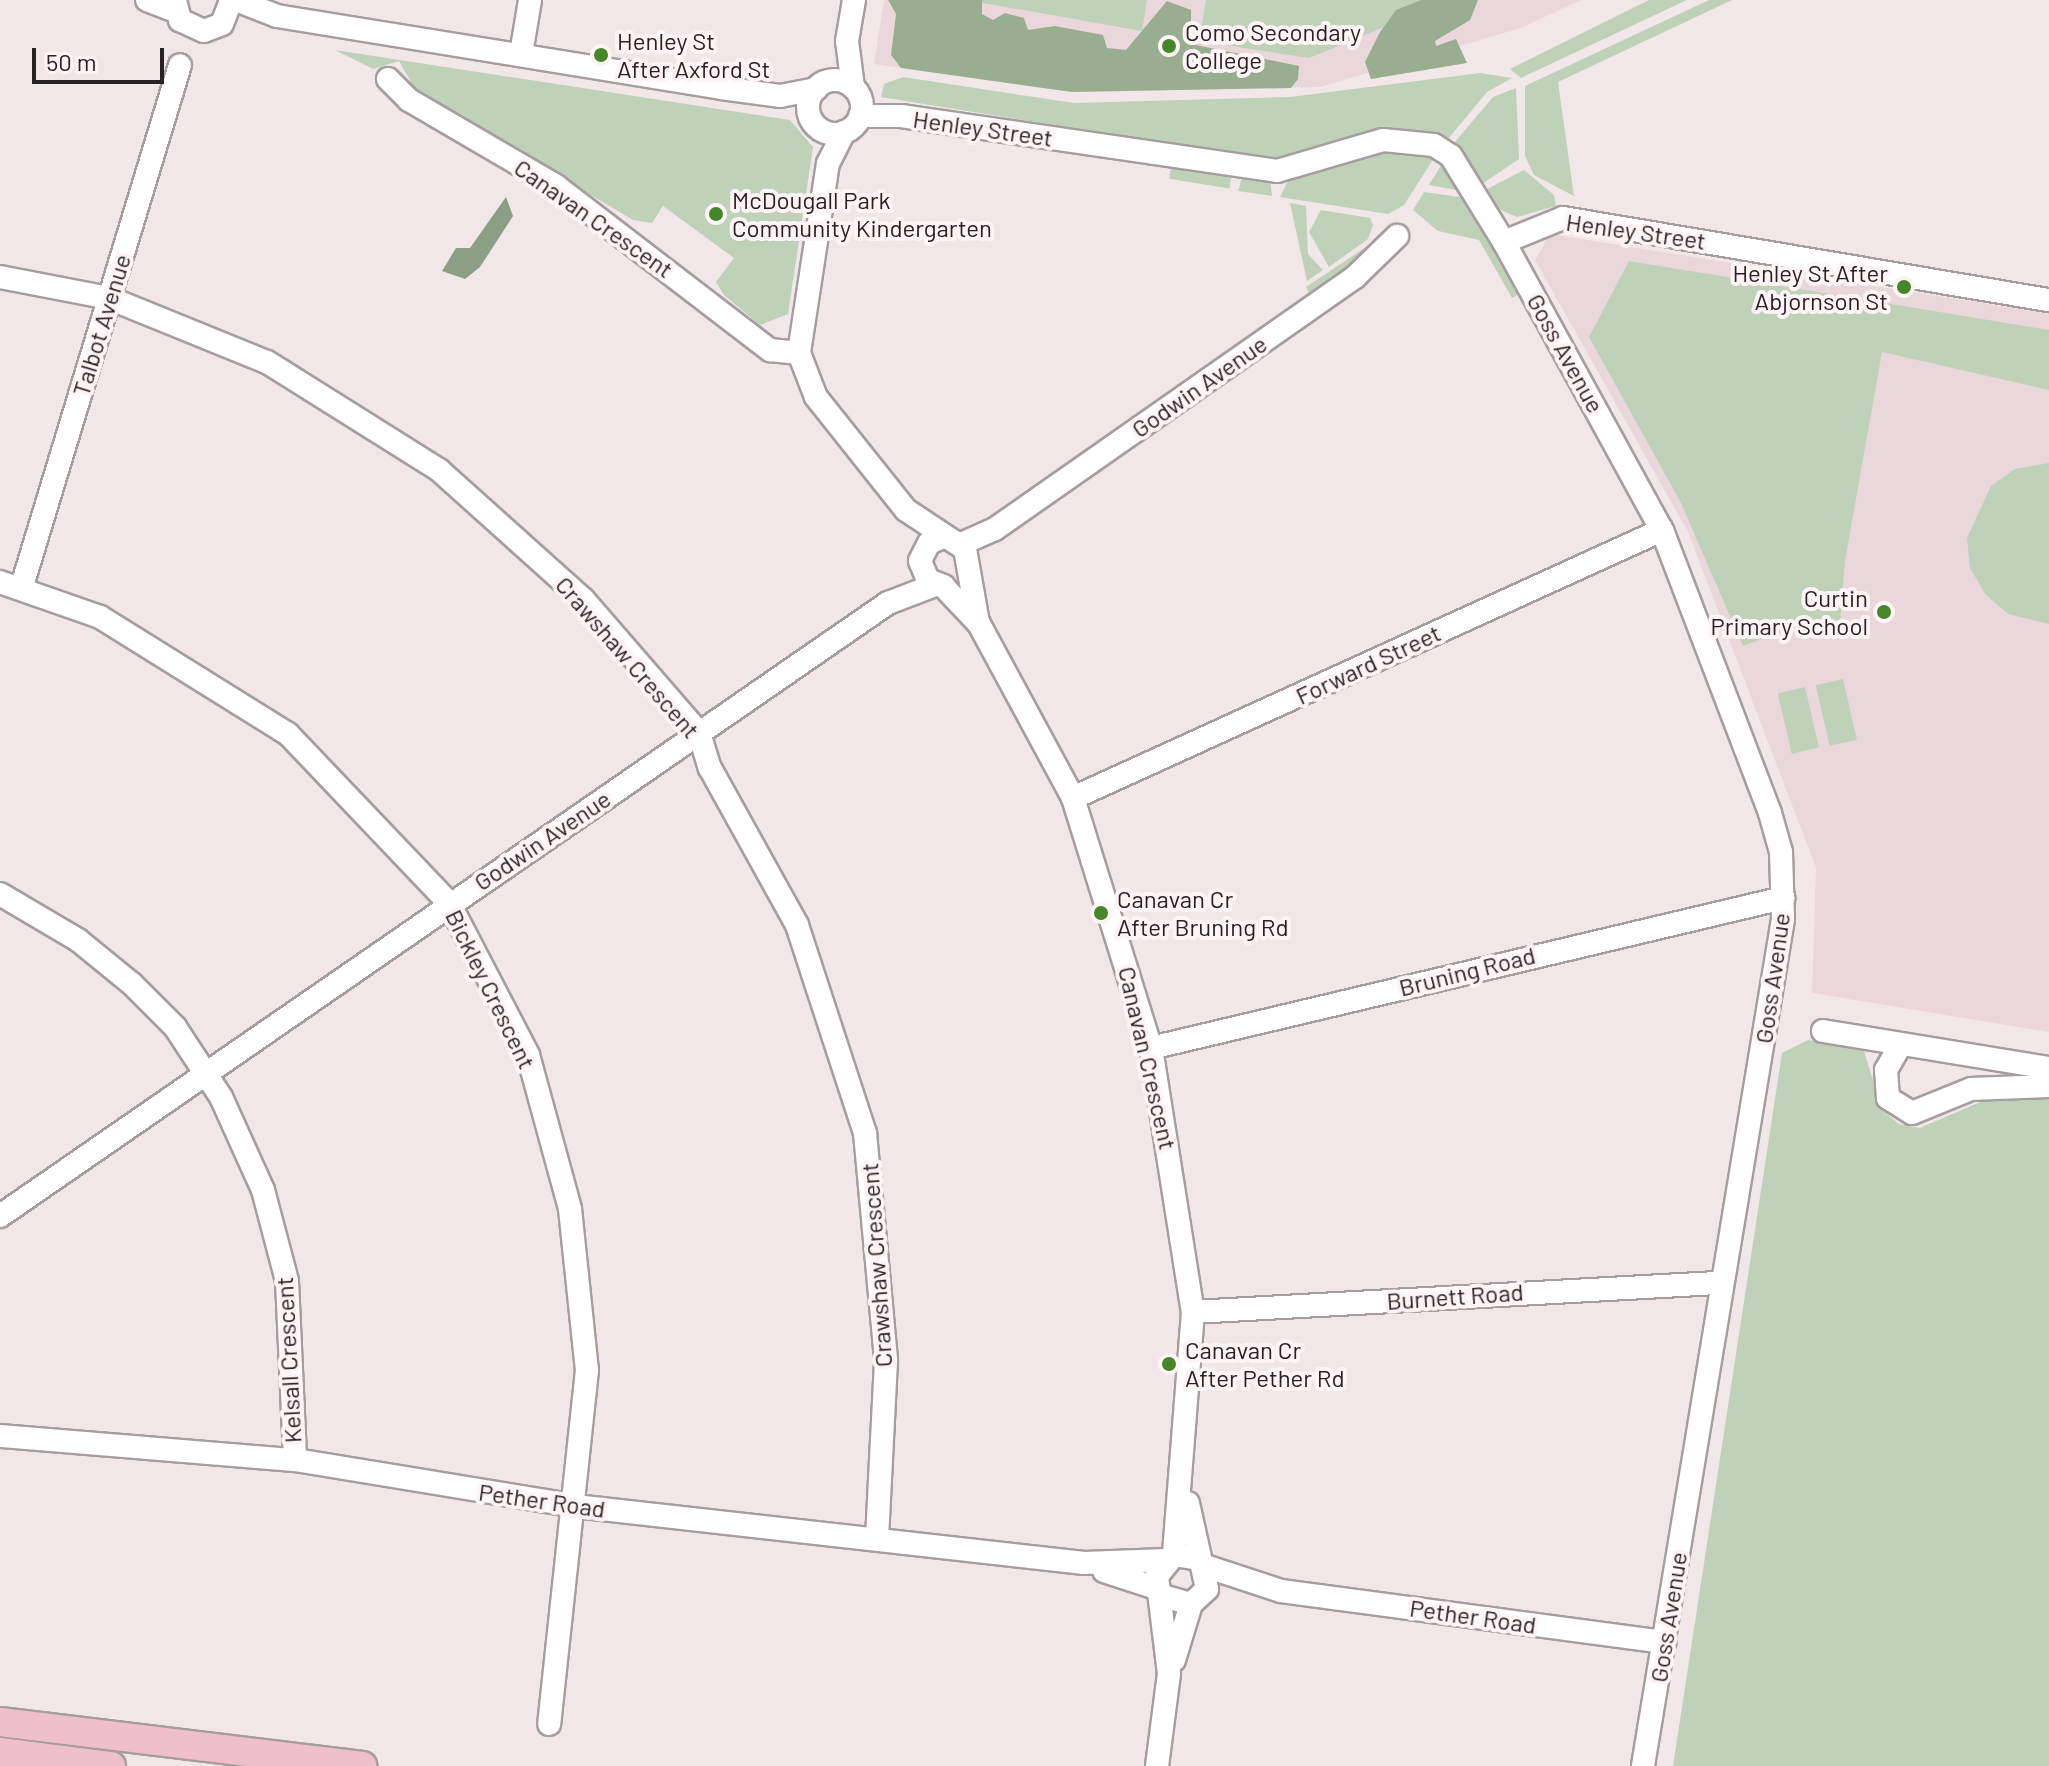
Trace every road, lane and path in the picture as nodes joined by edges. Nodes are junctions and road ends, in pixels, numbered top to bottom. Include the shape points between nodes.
1 (147, 0) edge
2 (530, 0) edge
3 (854, 0) edge
4 (176, 6) edge
5 (231, 7) edge
6 (847, 41) junction
7 (521, 54) junction
8 (180, 65) dead end
9 (388, 79) dead end
10 (821, 85) junction
11 (780, 96) junction
12 (842, 114) junction
13 (1397, 236) dead end
14 (1504, 242) junction
15 (0, 277) edge
16 (109, 298) junction
17 (2049, 300) edge
18 (799, 344) junction
19 (906, 510) junction
20 (1662, 530) junction
21 (960, 553) junction
22 (922, 558) junction
23 (11, 584) edge
24 (939, 586) junction
25 (888, 603) junction
26 (979, 624) junction
27 (699, 733) junction
28 (1073, 798) junction
29 (0, 894) edge
30 (1783, 898) junction
31 (449, 903) junction
32 (1823, 1031) dead end
33 (1901, 1044) junction
34 (1151, 1048) junction
35 (2049, 1068) edge
36 (206, 1072) junction
37 (2049, 1086) edge
38 (0, 1216) edge
39 (1717, 1283) junction
40 (1193, 1312) junction
41 (0, 1436) edge
42 (295, 1460) junction
43 (1184, 1474) junction
44 (575, 1506) junction
45 (877, 1536) junction
46 (1170, 1557) junction
47 (1084, 1563) junction
48 (1202, 1563) junction
49 (1281, 1591) junction
50 (1161, 1593) junction
51 (1194, 1602) junction
52 (1665, 1642) junction
53 (1169, 1674) junction
54 (0, 1722) edge
55 (549, 1724) dead end
56 (0, 1752) edge
57 (111, 1766) edge
58 (362, 1766) edge
59 (1157, 1766) edge
60 (1643, 1766) edge

1 - 4 street
2 - 7 street
3 - 6 street
4 - 5 street via 204,31
5 - 7 street
6 - 10 street
6 - 12 street
7 - 11 street
8 - 16 street, Talbot Avenue
9 - 18 street, Canavan Crescent via 409,100 556,186 753,339
10 - 11 street
10 - 12 street, Henley Street
10 - 12 street
11 - 12 street
12 - 14 street, Henley Street via 901,116 1277,171 1383,140 1419,140 1451,156
12 - 18 street via 828,163
13 - 21 street, Godwin Avenue via 1355,277
14 - 17 street, Henley Street via 1563,218
14 - 20 street, Goss Avenue
15 - 16 street, Crawshaw Crescent
16 - 23 street, Talbot Avenue
16 - 27 street, Crawshaw Crescent via 267,362 439,470 583,599
18 - 19 street, Canavan Crescent via 816,397
19 - 21 street, Canavan Crescent
19 - 22 street, Canavan Crescent
20 - 28 street, Forward Street
20 - 30 street, Goss Avenue via 1770,813
21 - 22 street
21 - 24 street
21 - 26 street, Canavan Crescent
22 - 24 street, Canavan Crescent
22 - 25 street, Godwin Avenue
23 - 31 street, Bickley Crescent via 179,661 288,734
24 - 25 street, Godwin Avenue
24 - 26 street, Canavan Crescent
25 - 27 street, Godwin Avenue
26 - 28 street, Canavan Crescent
27 - 31 street, Godwin Avenue
27 - 45 street, Crawshaw Crescent via 710,768 797,925 865,1133 886,1361
28 - 34 street, Canavan Crescent
29 - 36 street, Kelsall Crescent via 105,959 167,1018
30 - 34 street, Bruning Road
30 - 39 street, Goss Avenue via 1766,1030
31 - 36 street, Godwin Avenue
31 - 44 street, Bickley Crescent via 528,1055 570,1209 587,1370
32 - 33 street
33 - 35 street
33 - 37 street via 1886,1070 1888,1098 1912,1113 1971,1089
34 - 40 street, Canavan Crescent
36 - 38 street, Godwin Avenue
36 - 42 street, Kelsall Crescent via 263,1190 287,1281
39 - 40 street, Burnett Road
39 - 52 street, Goss Avenue
40 - 43 street, Canavan Crescent
41 - 42 street, Pether Road
42 - 44 street, Pether Road
43 - 46 street, Canavan Crescent
43 - 48 street, Canavan Crescent
44 - 45 street, Pether Road
44 - 55 street, Bickley Crescent
45 - 47 street, Pether Road
46 - 47 street, Pether Road
46 - 48 street
46 - 50 street, Canavan Crescent
47 - 50 street, Pether Road
48 - 49 street, Pether Road
48 - 51 street, Canavan Crescent via 1207,1589
49 - 51 street, Pether Road via 1218,1591
49 - 52 street, Pether Road
50 - 51 street
50 - 53 street, Canavan Crescent
51 - 53 street, Canavan Crescent
52 - 60 street, Goss Avenue
53 - 59 street, Canavan Crescent
54 - 58 main road
56 - 57 main road

